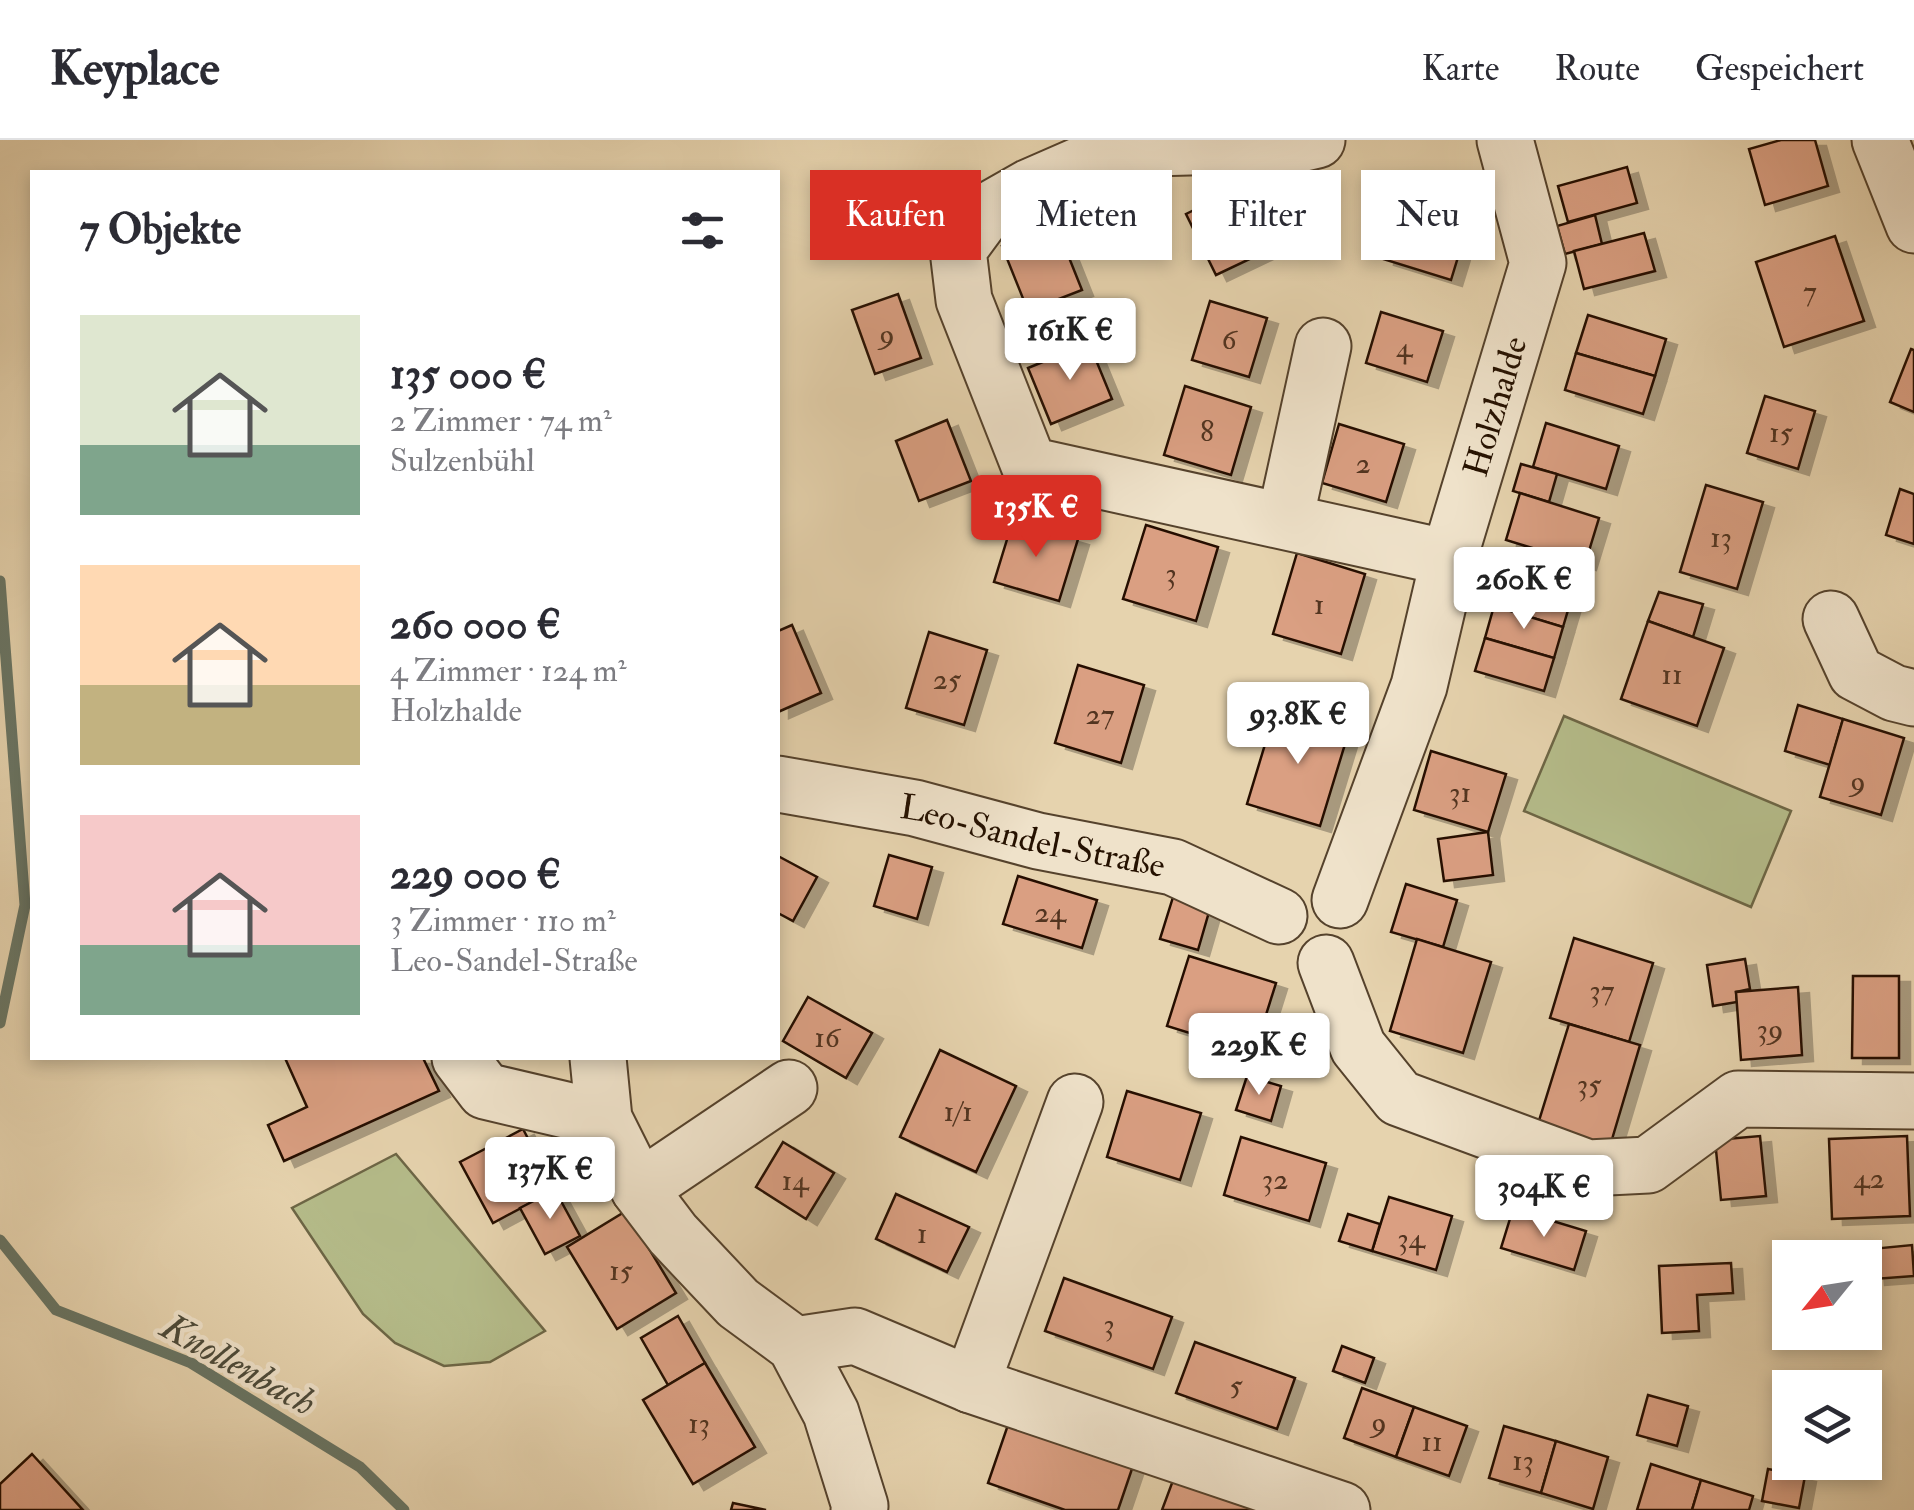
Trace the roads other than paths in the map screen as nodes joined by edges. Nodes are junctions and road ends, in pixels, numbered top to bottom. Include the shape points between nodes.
1 (1317, 140) edge
2 (1505, 140) edge
3 (1880, 140) edge
4 (1914, 225) edge
5 (1323, 346) dead end
6 (1285, 520) junction
7 (1450, 558) junction
8 (1831, 619) dead end
9 (1914, 698) edge
10 (780, 784) edge
11 (1340, 900) junction
12 (1279, 916) junction
13 (1326, 963) junction
14 (462, 1060) edge
15 (598, 1060) edge
16 (789, 1088) dead end
17 (1914, 1101) edge
18 (1075, 1102) dead end
19 (604, 1119) junction
20 (639, 1188) junction
21 (795, 1345) junction
22 (971, 1385) junction
23 (859, 1510) edge
24 (1342, 1510) edge

1 - 6 street via 1117,149 986,212 958,250 964,300 1029,466
2 - 7 street, Holzhalde via 1538,262
3 - 4 street
5 - 6 street
6 - 7 street
7 - 11 street, Holzhalde via 1418,686
8 - 9 street via 1856,673
10 - 12 street, Leo-Sandel-Straße via 1173,867
11 - 12 street via 1323,891 1302,892
11 - 13 street via 1351,934 1346,948
12 - 13 street via 1286,952 1308,964
13 - 17 street via 1358,1047 1399,1098 1588,1168 1648,1165 1738,1098
14 - 19 street via 485,1091
15 - 19 street
16 - 20 street
18 - 22 street
19 - 20 street
20 - 21 street via 738,1303
21 - 22 street via 855,1336
21 - 23 street via 831,1413
22 - 24 street

